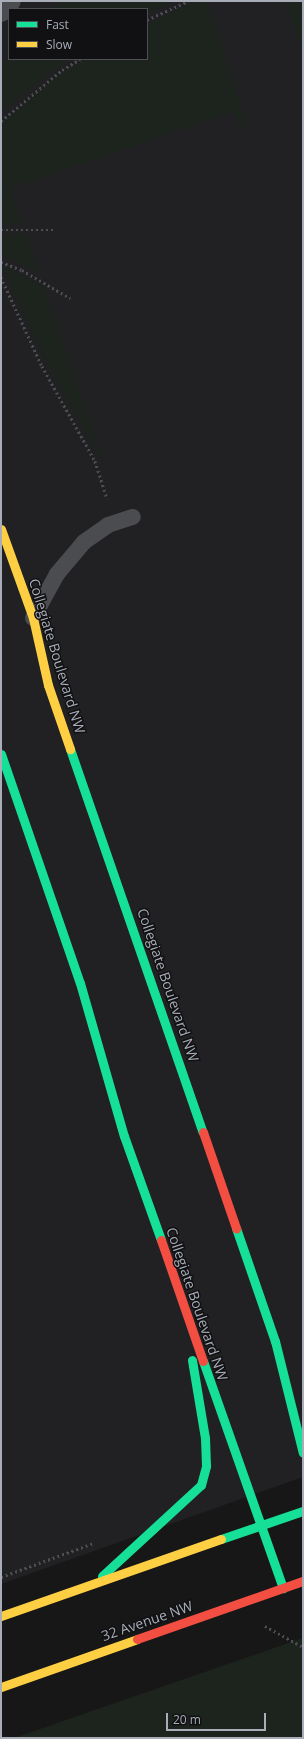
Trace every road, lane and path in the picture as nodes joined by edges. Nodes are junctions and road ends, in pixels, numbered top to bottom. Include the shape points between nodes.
1 (10, 1) edge
2 (188, 1) edge
3 (1, 11) edge
4 (148, 20) edge
5 (78, 60) edge
6 (1, 121) edge
7 (1, 230) edge
8 (53, 230) dead end
9 (1, 262) edge
10 (1, 277) edge
11 (70, 298) dead end
12 (133, 517) joint
13 (1, 528) edge
14 (33, 618) junction
15 (1, 754) edge
16 (185, 1315) junction
17 (275, 1341) junction
18 (296, 1381) dead end
19 (303, 1453) edge
20 (303, 1511) edge
21 (261, 1524) junction
22 (100, 1540) dead end
23 (1, 1577) edge
24 (303, 1581) edge
25 (95, 1582) junction
26 (283, 1588) junction
27 (1, 1616) edge
28 (265, 1626) dead end
29 (303, 1647) edge
30 (1, 1687) edge

1 - 3 street
2 - 4 path
5 - 6 path via 62,70
7 - 8 path
9 - 11 path via 22,270
10 - 12 path via 42,366 95,461 108,501
12 - 14 lane via 108,525 84,542 57,574
13 - 14 street, Collegiate Boulevard NW
14 - 17 street, Collegiate Boulevard NW via 48,685
15 - 16 street, Collegiate Boulevard NW via 80,983 124,1136
16 - 21 street, Collegiate Boulevard NW
16 - 25 street via 205,1438 206,1466 201,1485
17 - 18 street
17 - 19 street, Collegiate Boulevard NW
20 - 21 street
21 - 25 street
21 - 26 street, Collegiate Boulevard NW
22 - 23 path
24 - 26 street, 32 Avenue NW
25 - 27 street
26 - 30 street, 32 Avenue NW
28 - 29 path

